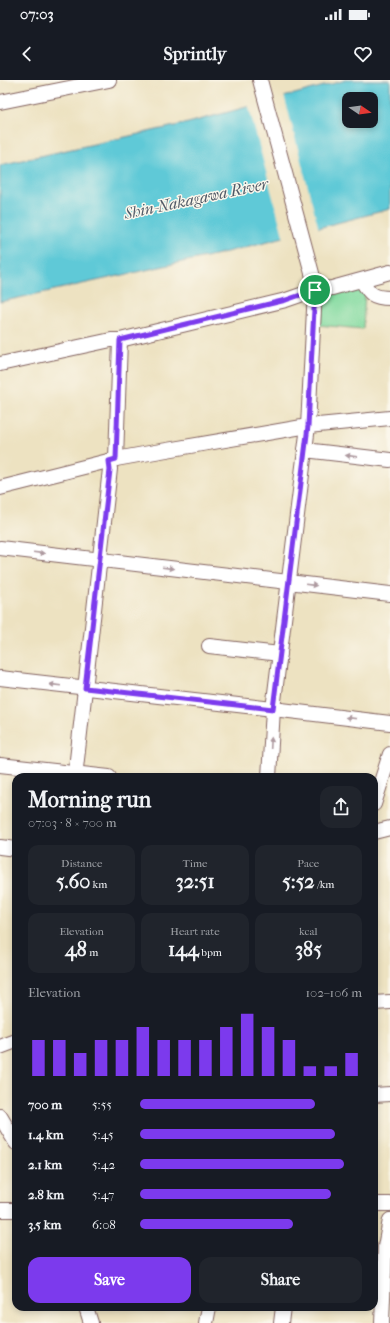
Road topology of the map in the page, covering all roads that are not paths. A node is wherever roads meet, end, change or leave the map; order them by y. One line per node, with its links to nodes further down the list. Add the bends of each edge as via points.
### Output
1 (109, 80): 3 (street)
2 (260, 80): 7 (street)
3 (80, 83): 4 (street)
4 (0, 102)
5 (390, 272): 6 (street)
6 (362, 281): 7 (street); 8 (street, via 375,296)
7 (315, 290): 9 (street, via 286,300); 12 (street)
8 (390, 298)
9 (120, 340): 10 (street); 14 (street)
10 (0, 364)
11 (390, 418): 12 (street)
12 (308, 426): 13 (street); 14 (street)
13 (305, 450): 15 (street, one-way to 13); 19 (street)
14 (113, 460): 16 (street); 18 (street)
15 (390, 460)
16 (0, 488)
17 (0, 548): 18 (street, one-way to 18)
18 (100, 560): 19 (street, one-way to 19); 24 (street)
19 (289, 582): 20 (street, one-way to 20); 22 (street)
20 (390, 594)
21 (209, 646): 22 (street)
22 (280, 654): 25 (street)
23 (0, 678): 24 (street, one-way to 23)
24 (85, 688): 25 (street); 30 (street)
25 (273, 709): 26 (street, one-way to 25); 31 (street, one-way to 25)
26 (390, 723)
27 (390, 754): 32 (street)
28 (0, 765): 29 (street)
29 (60, 773)
30 (75, 773)
31 (269, 773)
32 (378, 792)
33 (390, 828): 34 (street)
34 (378, 831)
35 (0, 847): 36 (street)
36 (12, 848)
37 (390, 1002): 38 (street)
38 (378, 1003)
39 (12, 1043): 40 (street)
40 (0, 1048)
41 (390, 1094): 42 (street)
42 (378, 1095)
43 (0, 1116): 44 (street)
44 (12, 1134)
45 (378, 1204): 46 (street)
46 (390, 1204)
47 (0, 1210): 48 (street)
48 (12, 1210)
49 (390, 1220): 50 (street, via 385,1247)
50 (387, 1264): 57 (street)
51 (87, 1311): 54 (street)
52 (208, 1311): 55 (street)
53 (282, 1311): 56 (street)
54 (91, 1323)
55 (206, 1323)
56 (281, 1323)
57 (382, 1323)

